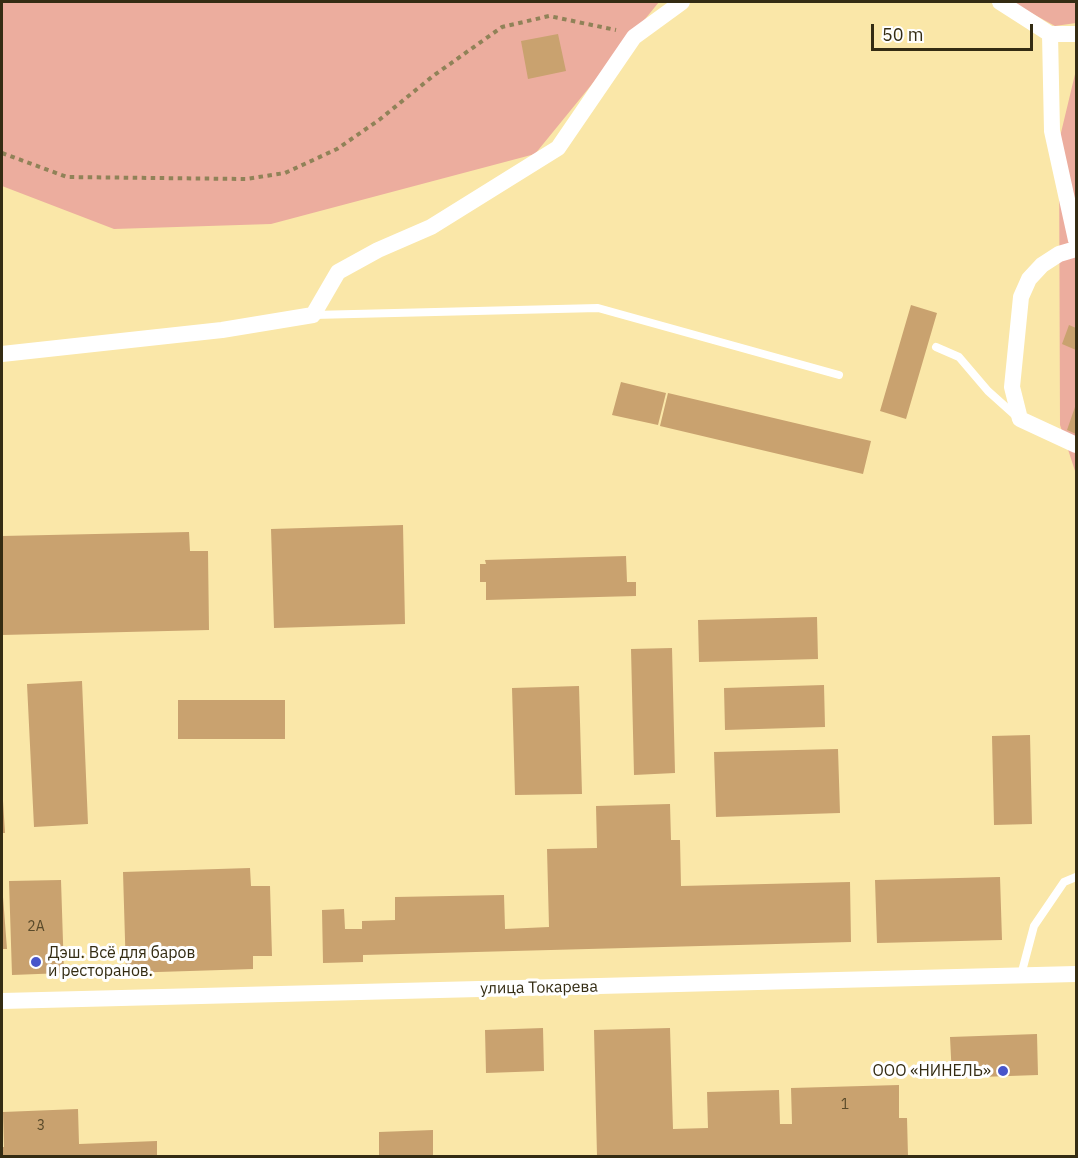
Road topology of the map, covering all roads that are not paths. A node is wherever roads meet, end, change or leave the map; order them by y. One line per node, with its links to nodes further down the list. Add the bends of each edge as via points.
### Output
1 (682, 2): 7 (street, via 633,38 558,148 431,227 338,272)
2 (1000, 2): 3 (street)
3 (1050, 34): 4 (street); 5 (street, via 1052,131)
4 (1077, 34)
5 (1077, 240)
6 (1077, 249): 11 (street, via 1042,265 1029,279 1021,297 1012,387)
7 (313, 315): 9 (street, via 222,330); 10 (lane, via 598,308)
8 (936, 347): 11 (lane, via 959,357 988,391)
9 (2, 354)
10 (839, 375)
11 (1020, 419): 12 (street)
12 (1077, 446)
13 (1077, 877): 15 (lane, via 1064,882 1034,926)
14 (1077, 974): 15 (street, улица Токарева)
15 (1021, 975): 16 (street, улица Токарева)
16 (2, 1001)

